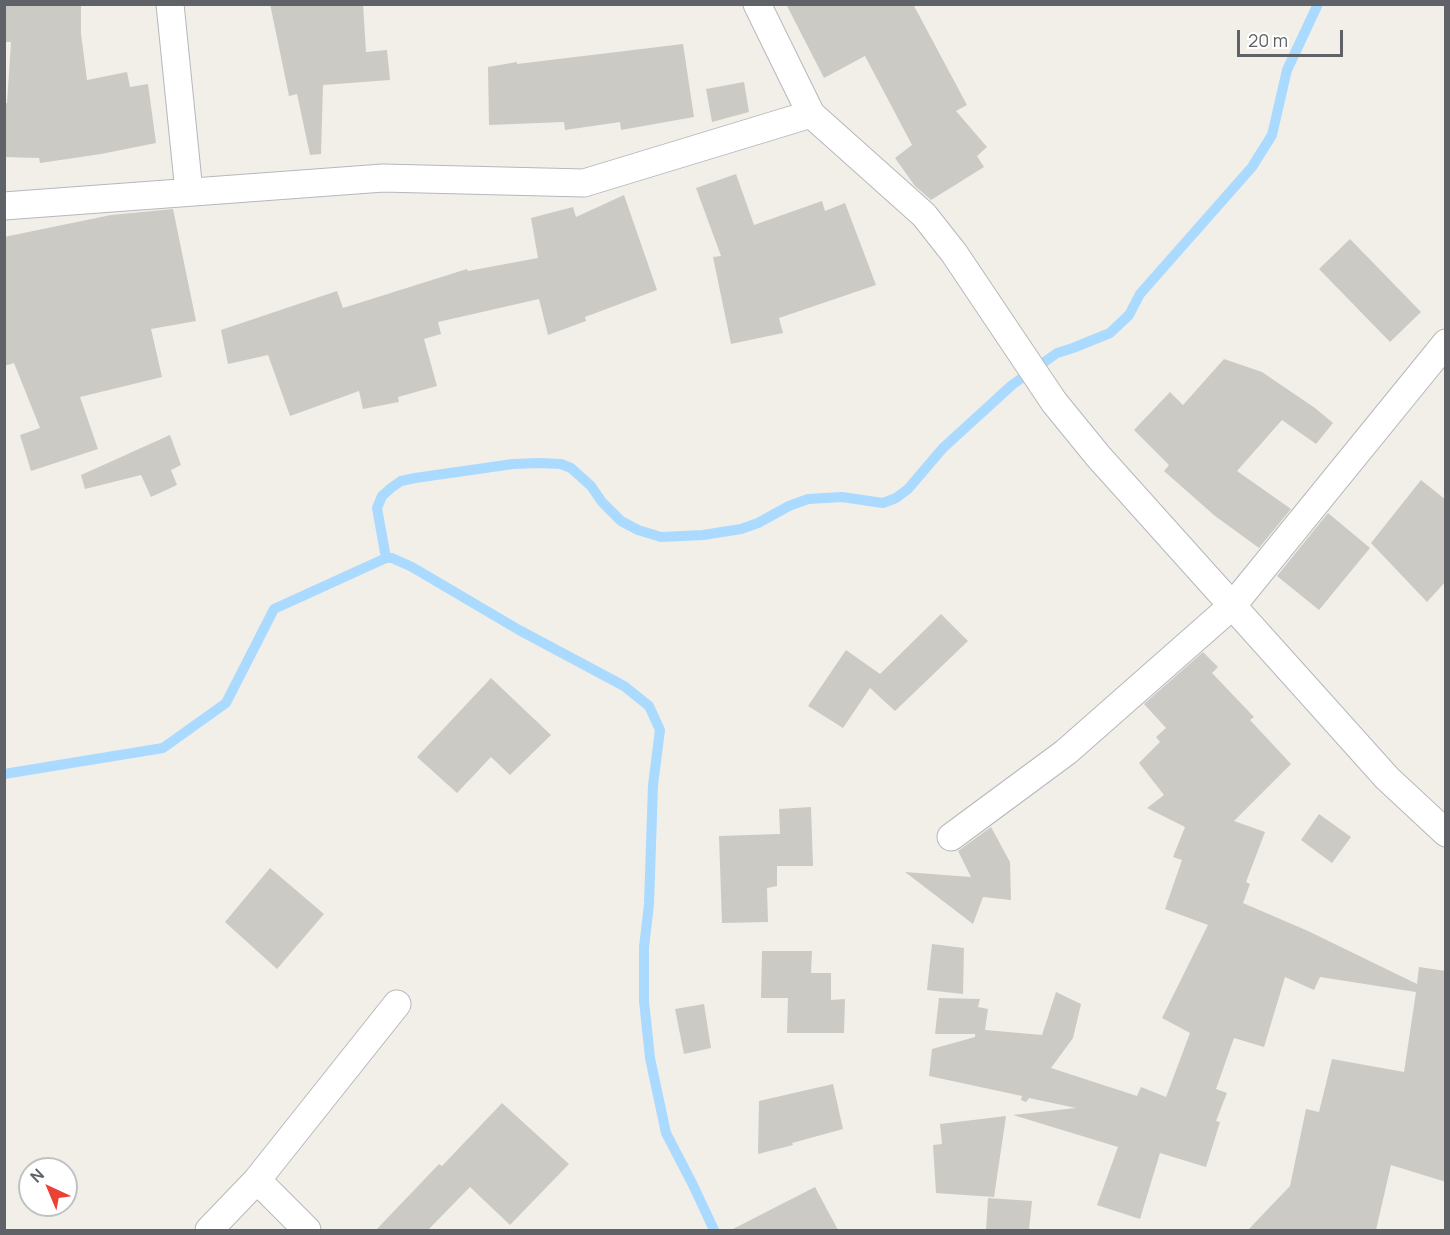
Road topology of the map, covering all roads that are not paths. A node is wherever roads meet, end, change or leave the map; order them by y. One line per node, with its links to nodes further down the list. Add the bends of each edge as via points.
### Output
1 (170, 4): 4 (street)
2 (757, 4): 3 (street)
3 (811, 114): 4 (street, via 584,183 383,178); 7 (street, via 924,215 954,252 1054,402)
4 (189, 192): 5 (street)
5 (4, 206)
6 (1446, 343): 7 (street)
7 (1233, 605): 8 (street, via 1387,778); 9 (street, via 1066,752)
8 (1446, 833)
9 (951, 837)
10 (397, 1004): 11 (street)
11 (257, 1180): 12 (street); 13 (street)
12 (209, 1230)
13 (307, 1230)

